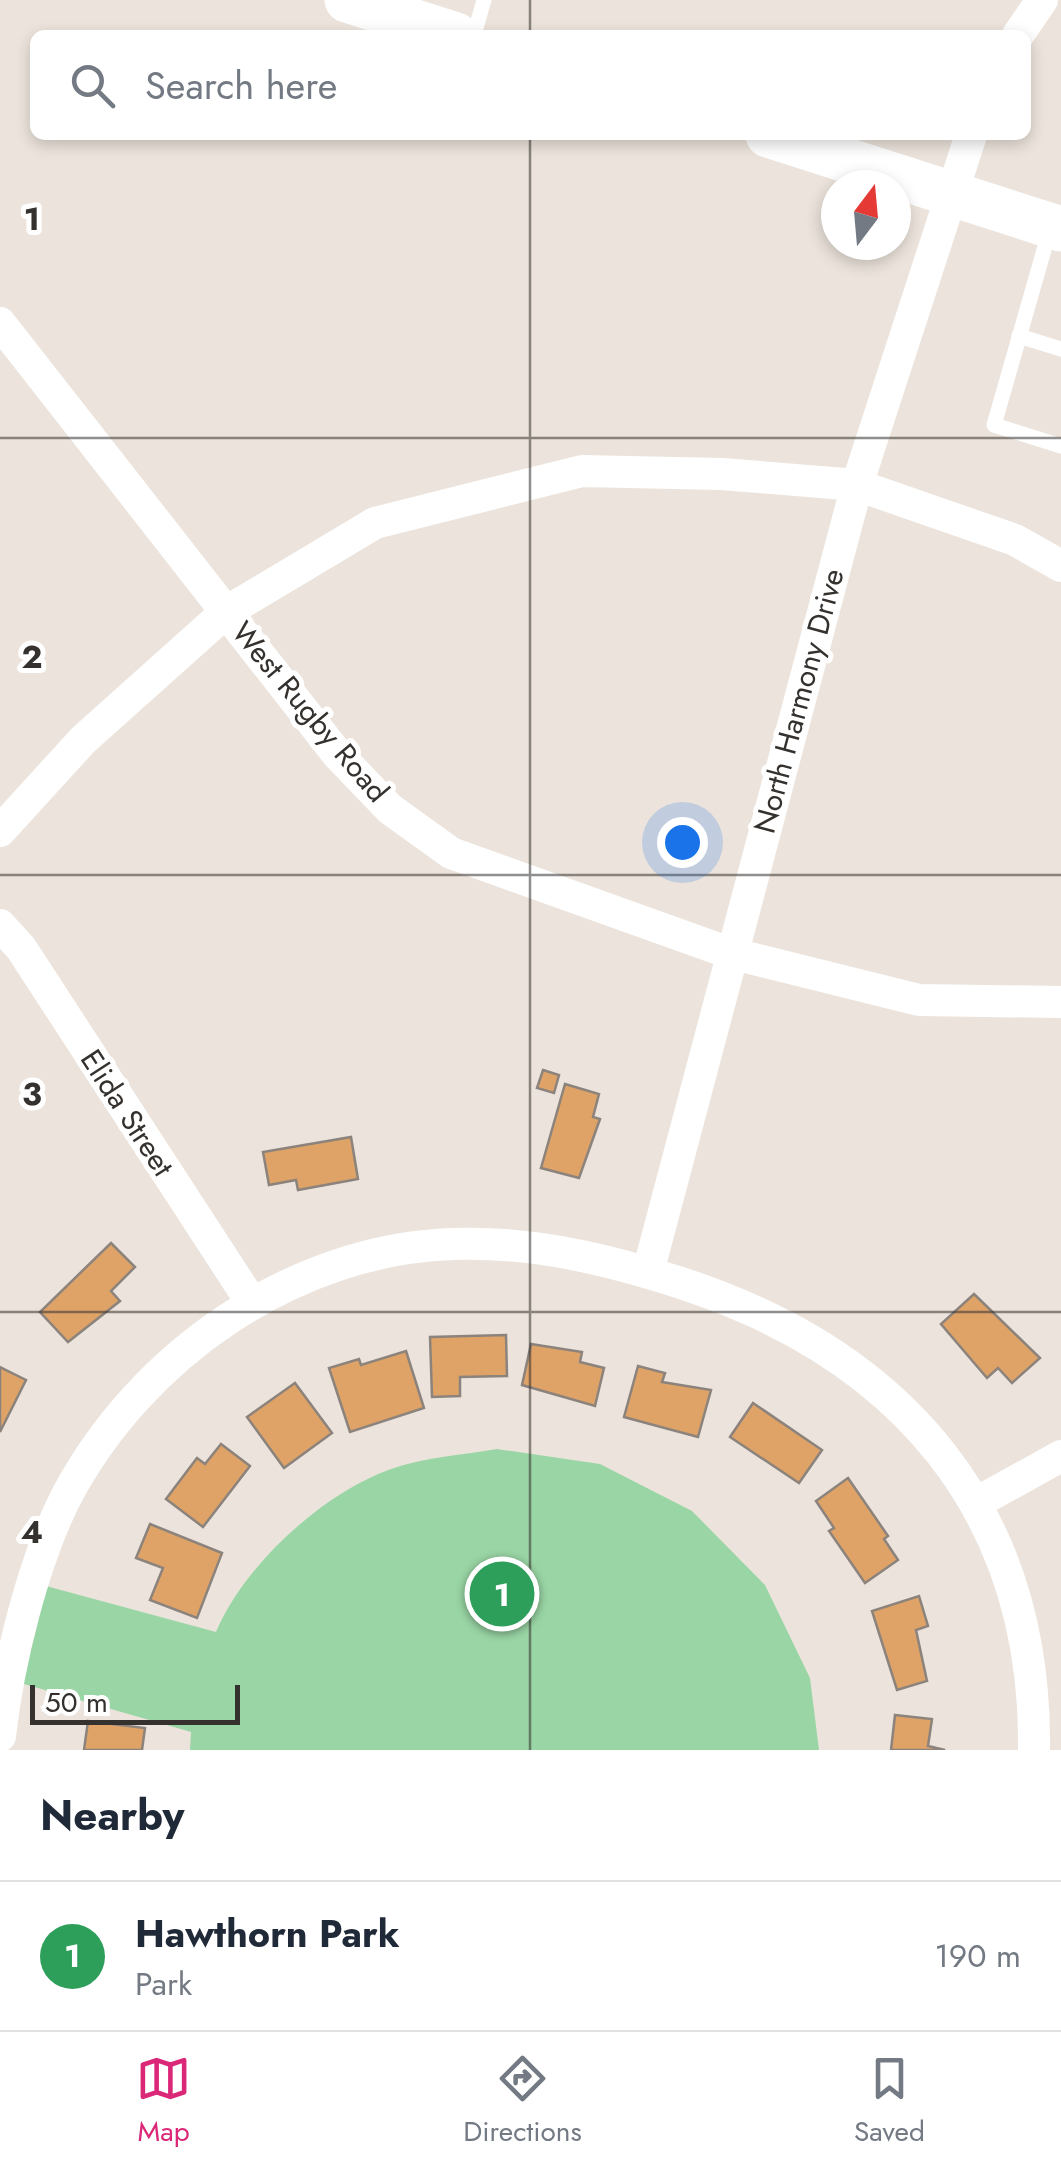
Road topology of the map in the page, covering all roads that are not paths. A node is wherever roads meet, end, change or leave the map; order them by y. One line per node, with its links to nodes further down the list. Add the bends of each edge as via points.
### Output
1 (347, 0): 4 (main road)
2 (484, 0): 5 (lane)
3 (1042, 0): 6 (street)
4 (440, 30)
5 (475, 30)
6 (1021, 30)
7 (784, 140): 9 (main road)
8 (969, 140): 9 (street, North Harmony Drive)
9 (951, 194): 10 (main road); 15 (street, North Harmony Drive)
10 (1056, 227): 12 (lane)
11 (0, 323): 17 (street, West Rugby Road)
12 (1019, 336): 13 (lane); 14 (lane, via 994,425)
13 (1061, 349)
14 (1061, 446)
15 (857, 486): 16 (street, via 1015,540); 17 (street, via 722,474 582,472 375,523); 20 (street, North Harmony Drive)
16 (1061, 566)
17 (226, 612): 18 (street, via 83,740); 20 (street, West Rugby Road, via 338,755 390,809 451,852)
18 (0, 830)
19 (0, 924): 23 (street, Elida Street)
20 (730, 953): 21 (street, West Rugby Road, via 919,1000); 22 (street, North Harmony Drive)
21 (1061, 1002)
22 (648, 1272): 23 (street, via 512,1244 451,1244 347,1262); 25 (street, via 726,1298 832,1351 920,1426)
23 (252, 1303): 26 (street, via 164,1371 94,1453 67,1495)
24 (1061, 1456): 25 (street)
25 (978, 1502): 28 (street, via 1024,1624)
26 (10, 1634): 27 (street)
27 (0, 1736)
28 (1034, 1750)

